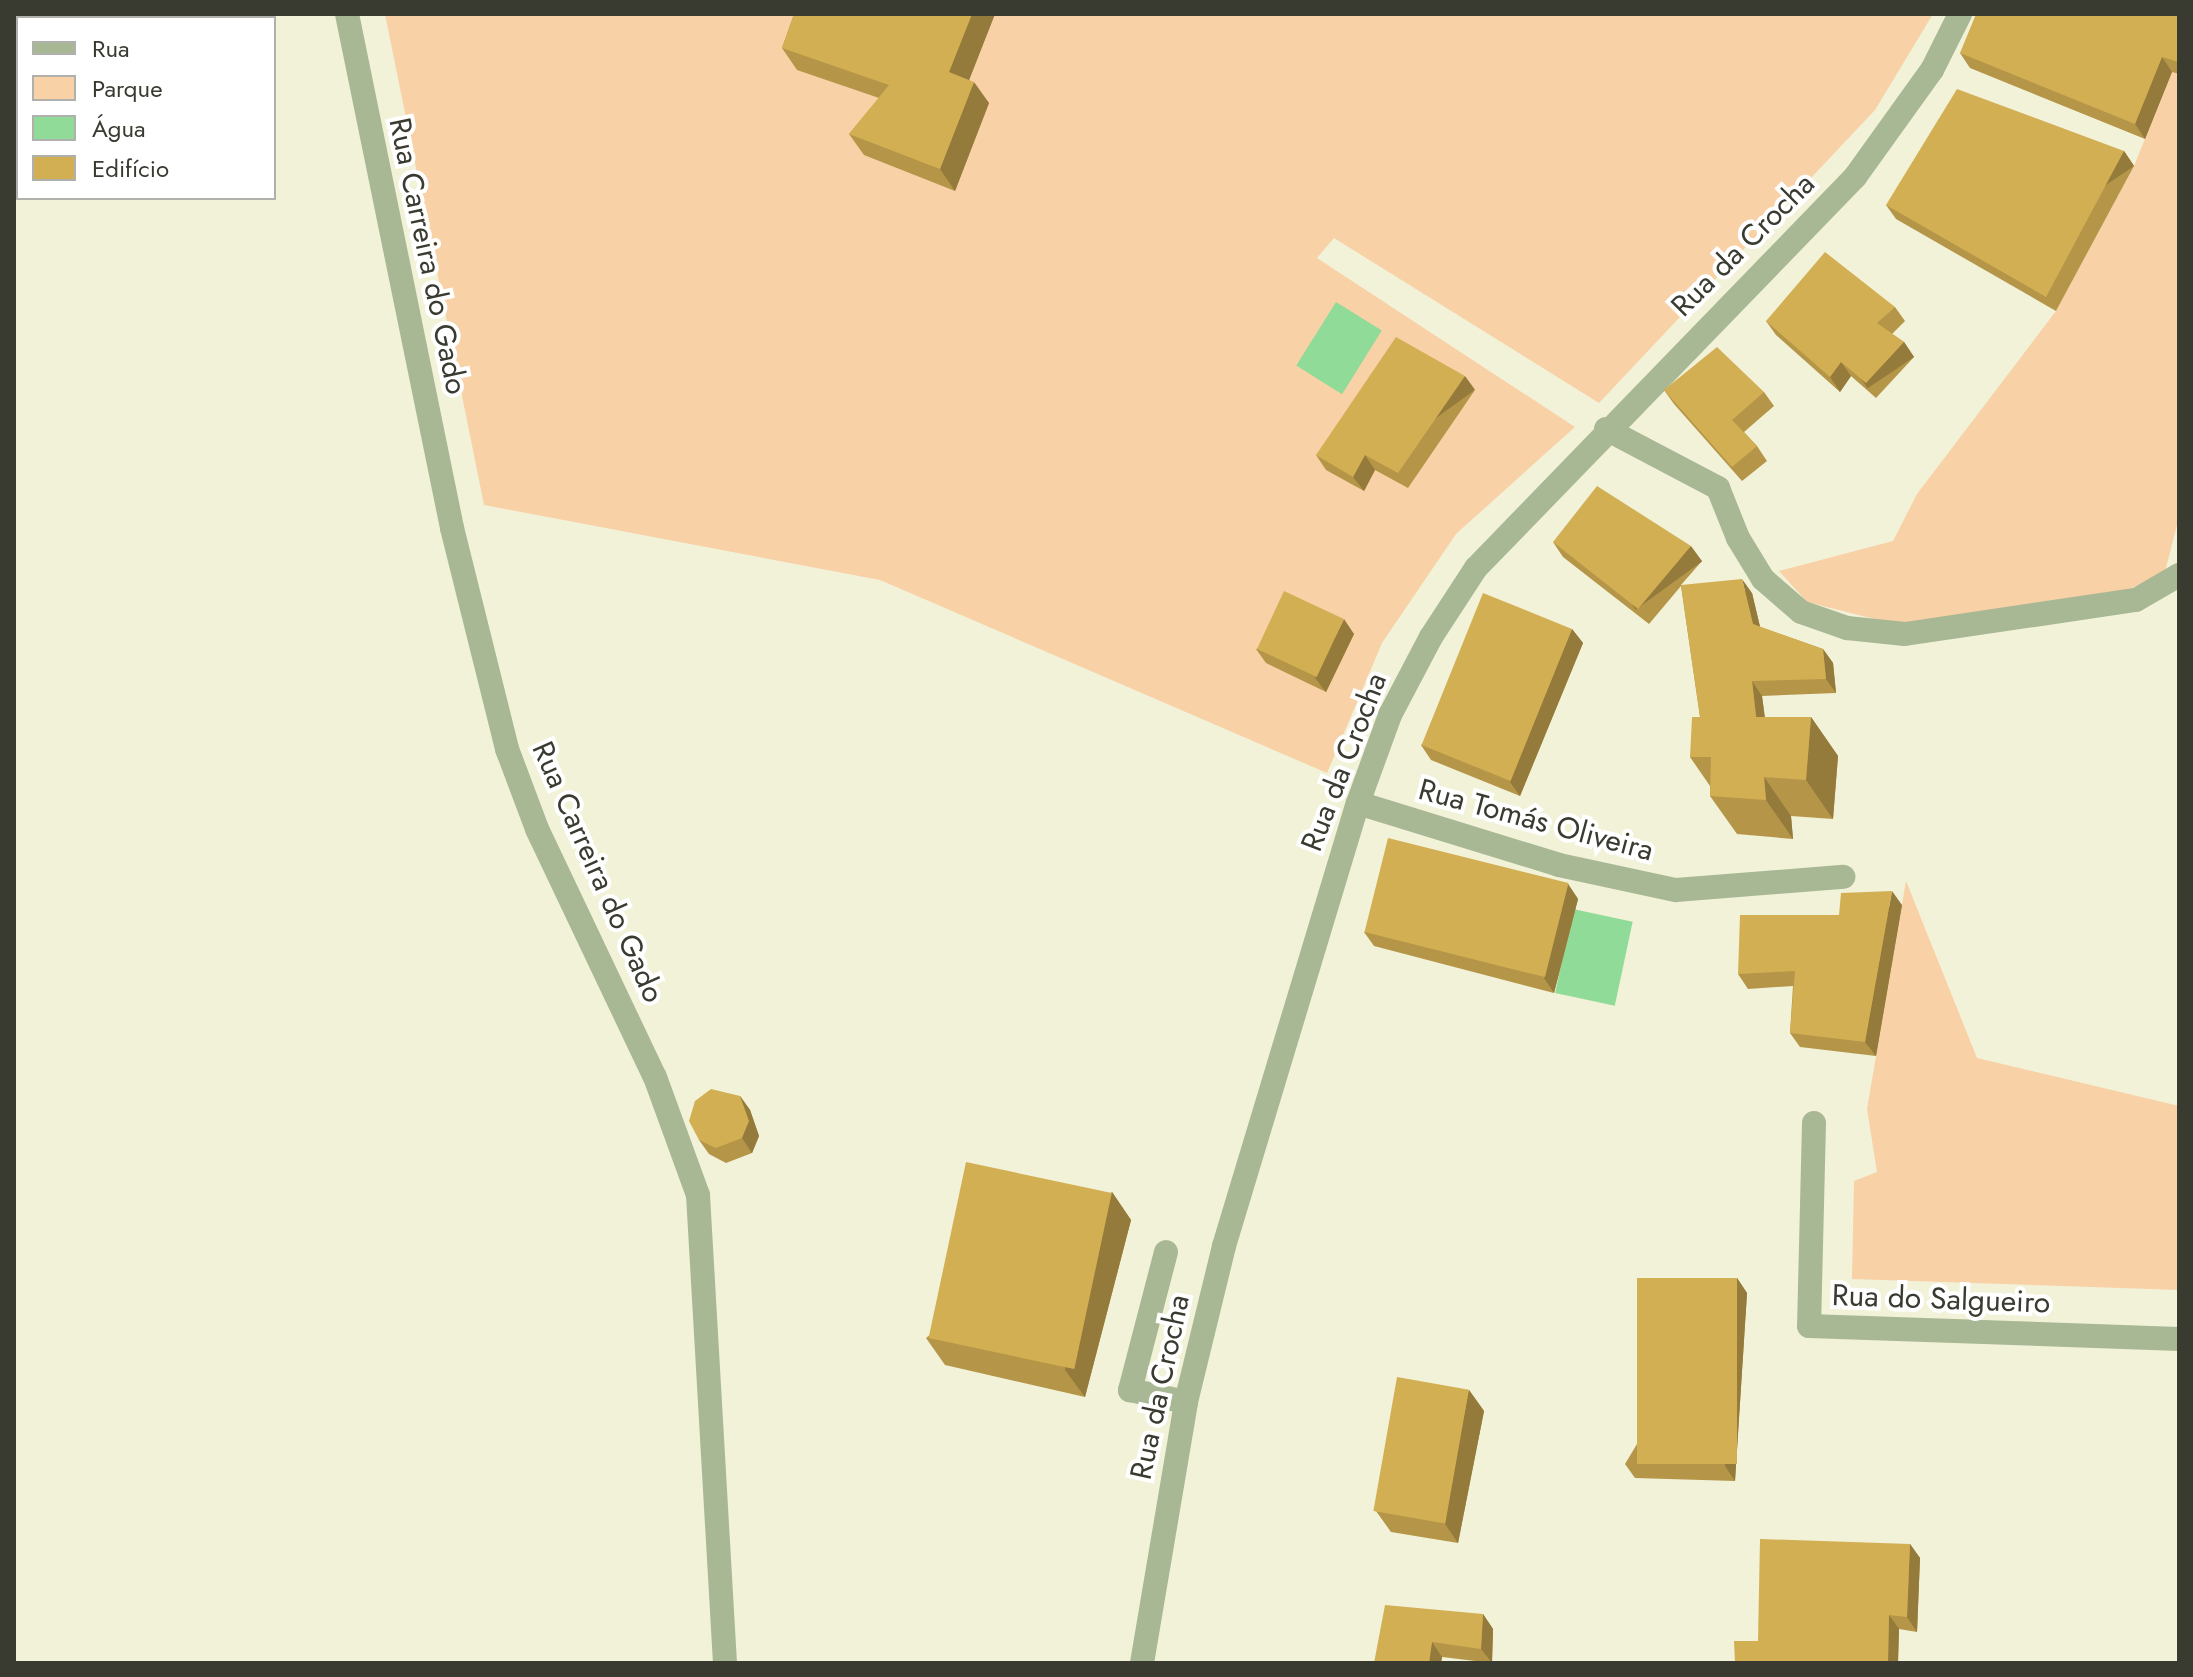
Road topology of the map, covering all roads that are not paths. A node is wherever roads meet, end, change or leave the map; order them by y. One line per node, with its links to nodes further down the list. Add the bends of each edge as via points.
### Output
1 (347, 14): 11 (street, Rua Carreira do Gado, via 452,528 507,749 537,829 655,1077 698,1195)
2 (1960, 14): 3 (street, Rua da Crocha, via 1932,70 1855,177)
3 (1606, 429): 4 (street, via 1718,488 1738,538 1763,579 1801,612 1847,628 1905,634 2136,600); 5 (street, Rua da Crocha, via 1476,568 1438,625 1390,715)
4 (2179, 575)
5 (1358, 803): 6 (street, Rua Tomás Oliveira, via 1559,865 1676,890); 10 (street, Rua da Crocha, via 1224,1246)
6 (1843, 877)
7 (1814, 1123): 9 (street, Rua do Salgueiro, via 1809,1326)
8 (1166, 1252): 10 (street, via 1130,1390)
9 (2179, 1339)
10 (1186, 1402): 12 (street, Rua da Crocha)
11 (725, 1663)
12 (1142, 1663)

